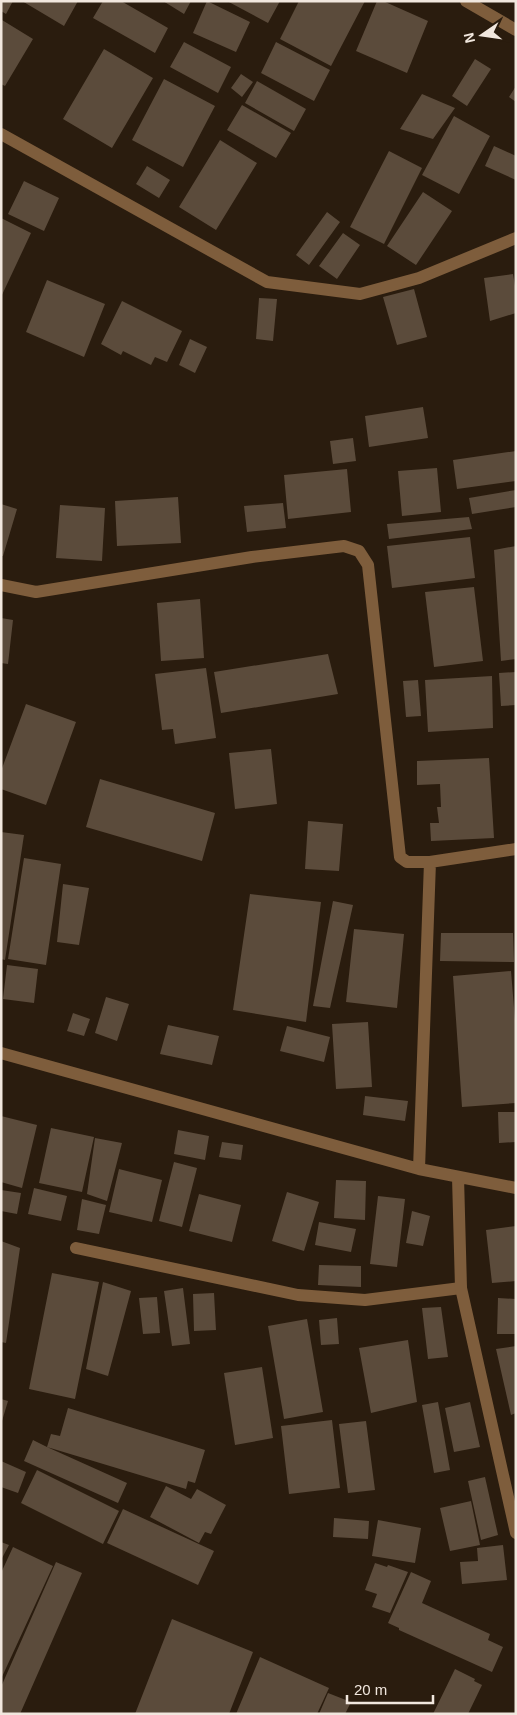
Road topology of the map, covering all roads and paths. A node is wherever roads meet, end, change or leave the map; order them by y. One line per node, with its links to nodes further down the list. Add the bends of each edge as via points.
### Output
1 (466, 1): 2 (street)
2 (516, 30)
3 (1, 134): 4 (street, via 267,282 360,294 419,278)
4 (516, 238)
5 (1, 585): 7 (street, via 36,592 252,557 344,546 359,552 368,564 400,857 407,862)
6 (516, 849): 7 (street)
7 (430, 862): 9 (street)
8 (1, 1052): 9 (street)
9 (419, 1169): 10 (street)
10 (458, 1177): 11 (street); 13 (street)
11 (516, 1188)
12 (76, 1248): 13 (street, via 298,1295 365,1300)
13 (461, 1288): 14 (street)
14 (516, 1533)

